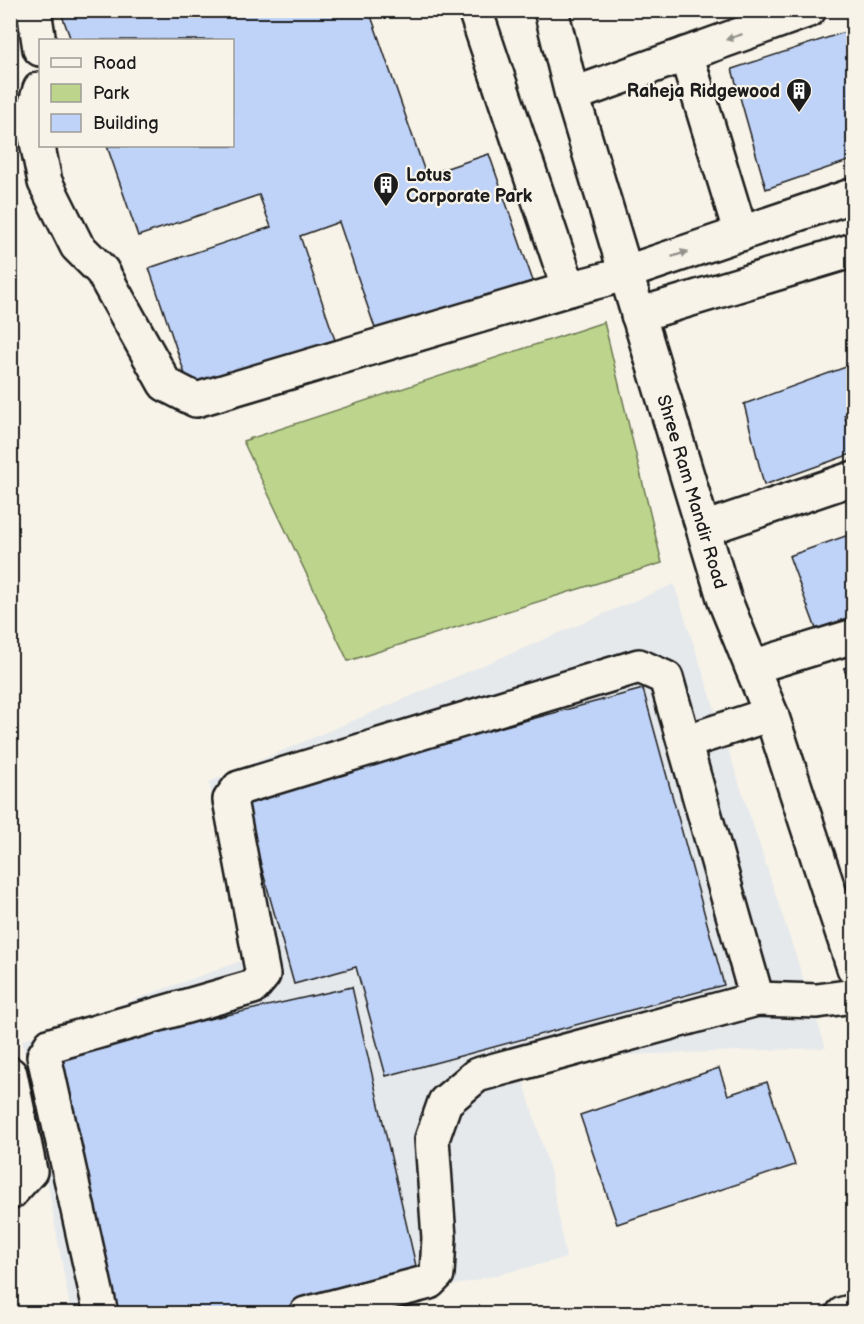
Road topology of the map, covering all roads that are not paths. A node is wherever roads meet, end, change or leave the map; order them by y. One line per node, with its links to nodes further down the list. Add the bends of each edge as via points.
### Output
1 (34, 10): 5 (street)
2 (475, 10): 13 (street, via 545,259)
3 (551, 10): 8 (street, Shree Ram Mandir Road)
4 (810, 10): 6 (street, one-way to 6)
5 (39, 42)
6 (686, 54): 8 (street); 10 (street)
7 (39, 92): 13 (street, via 32,117 45,182 66,225 77,246 102,271 165,384 196,400)
8 (572, 95): 12 (street, Shree Ram Mandir Road)
9 (854, 195): 10 (street)
10 (741, 234): 12 (street, one-way to 10)
11 (854, 250): 14 (street)
12 (625, 273): 13 (street); 14 (street, Shree Ram Mandir Road)
13 (568, 289)
14 (638, 315): 16 (street, Shree Ram Mandir Road)
15 (854, 478): 16 (street)
16 (704, 529): 18 (street, Shree Ram Mandir Road, via 725,601)
17 (854, 636): 18 (street)
18 (752, 667): 19 (street, Shree Ram Mandir Road)
19 (771, 714): 20 (street); 21 (street, Shree Ram Mandir Road)
20 (685, 742): 23 (street); 27 (street, via 666,678 639,666 239,788 230,800 263,975 253,987 51,1045 44,1056)
21 (854, 968)
22 (854, 996): 23 (street)
23 (757, 999): 28 (street, via 477,1075 445,1102 432,1139 439,1238 437,1275 429,1282)
24 (10, 1074): 25 (street, via 30,1171)
25 (10, 1193)
26 (854, 1311): 29 (street)
27 (101, 1314)
28 (306, 1314)
29 (843, 1314)

